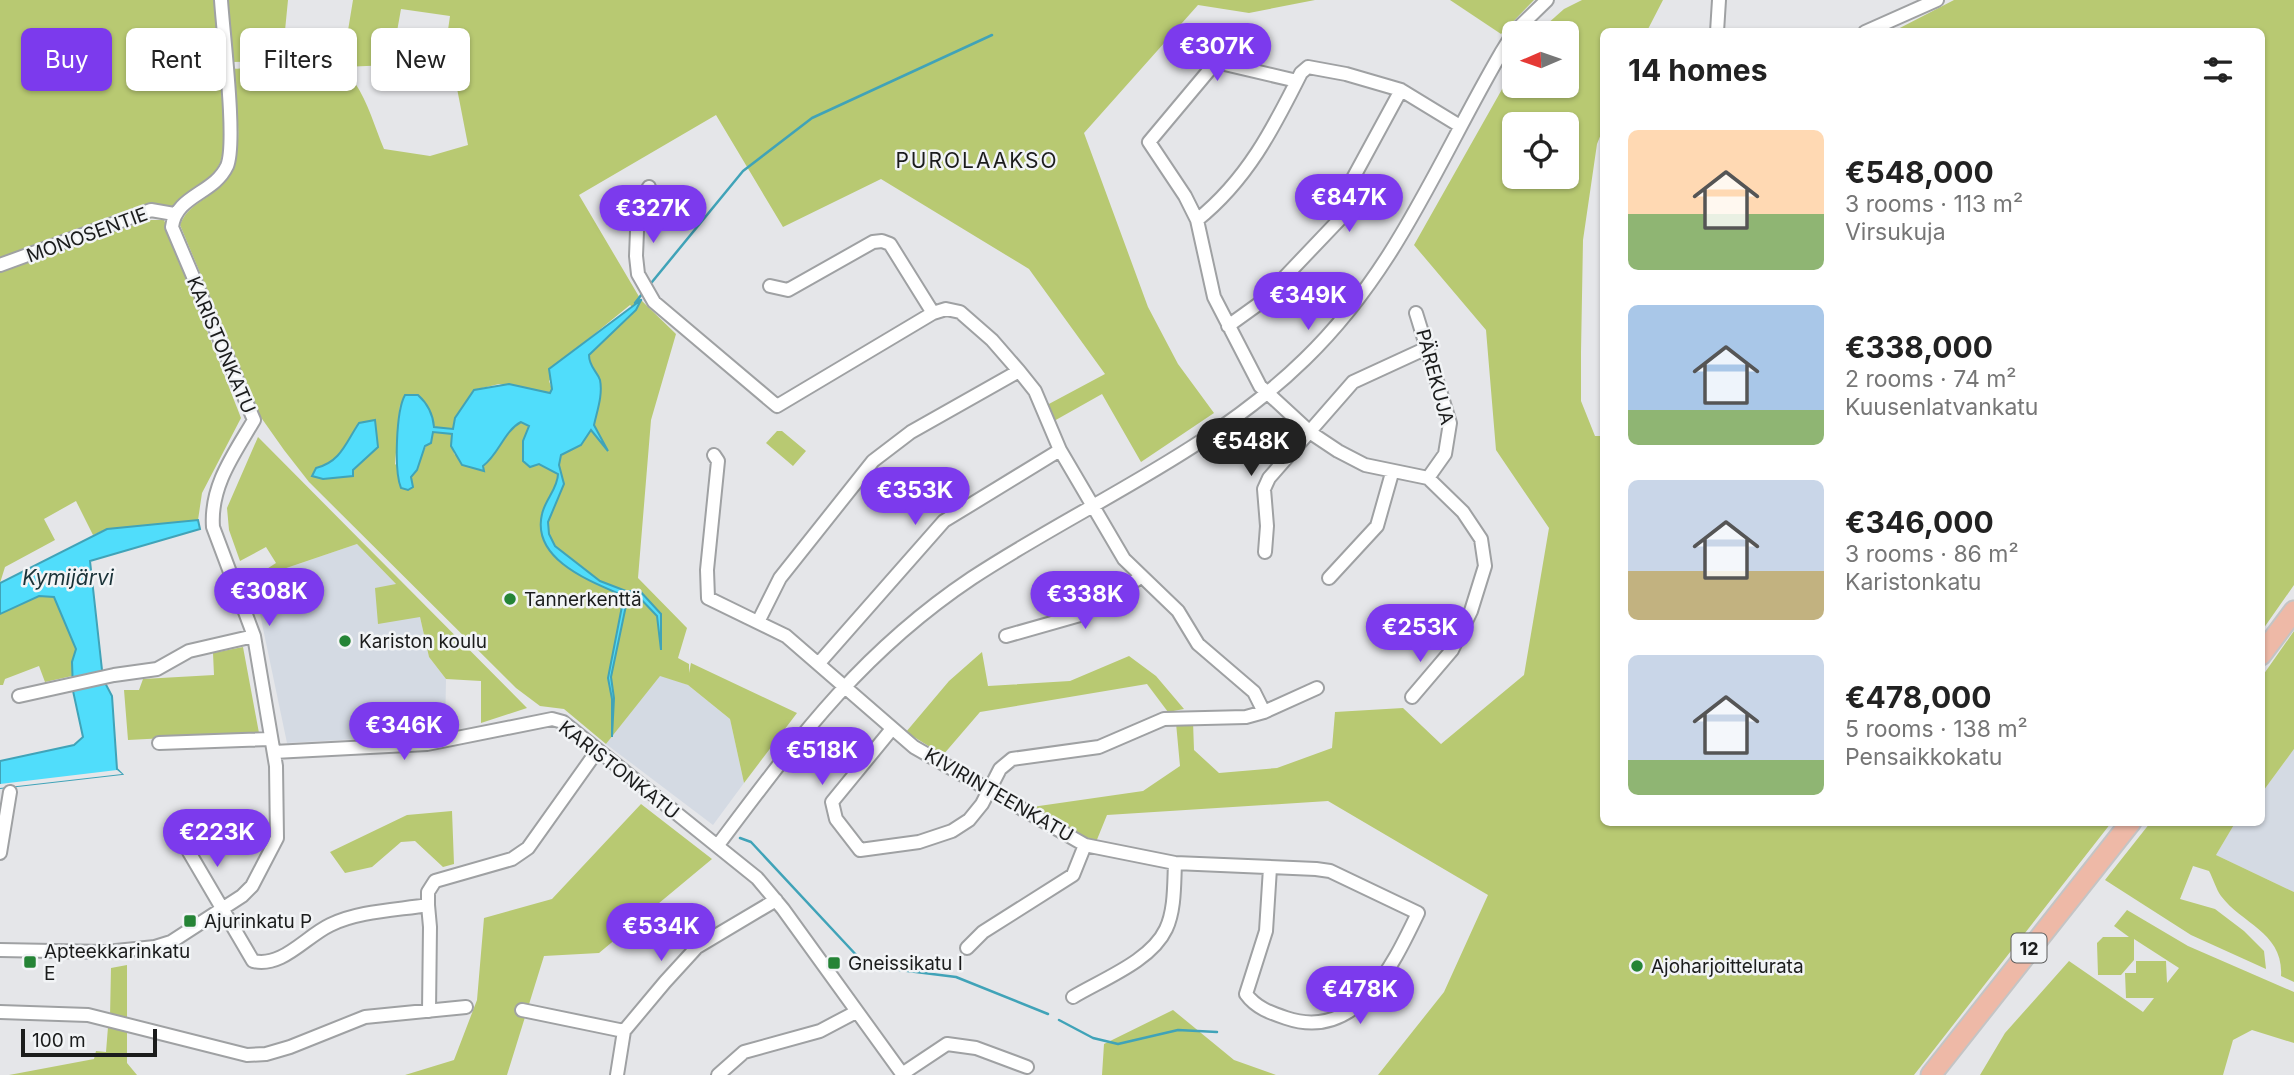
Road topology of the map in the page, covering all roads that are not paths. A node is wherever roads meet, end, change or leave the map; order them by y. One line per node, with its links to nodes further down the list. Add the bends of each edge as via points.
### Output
1 (221, 0): 11 (street, via 231,134 227,165 214,184)
2 (1547, 0): 9 (street, via 1514,32)
3 (1719, 0): 5 (street)
4 (1937, 0): 6 (street)
5 (1717, 28)
6 (1874, 28)
7 (1297, 81): 8 (street, via 1308,67 1315,67); 12 (street, via 1248,168); 12 (street, via 1216,62 1151,137 1151,149)
8 (1401, 90): 9 (street); 17 (street, via 1346,193 1339,220 1260,303)
9 (1460, 126): 20 (street, via 1387,262 1335,328)
10 (649, 187): 15 (street, via 638,206 636,256 638,274 654,302 777,405)
11 (174, 214): 13 (street, MONOSENTIE, via 151,210); 32 (street, KARISTONKATU, via 173,228 254,419 216,489 212,513 213,527)
12 (1197, 220): 17 (street, via 1214,298)
13 (0, 265)
14 (771, 286): 15 (street, via 788,290 882,241 890,244)
15 (933, 313): 19 (street, via 946,309 960,312)
16 (1416, 313): 18 (street, PÄREKUJA)
17 (1228, 326): 20 (street)
18 (1429, 347): 21 (street, via 1353,382); 25 (street, PÄREKUJA, via 1450,423 1445,454)
19 (1019, 371): 22 (street, via 1035,391); 31 (street, via 911,432 873,461 780,578)
20 (1268, 393): 21 (street); 26 (street, via 1223,427)
21 (1311, 433): 24 (street, via 1365,465); 27 (street, via 1264,489)
22 (1060, 450): 26 (street); 35 (street, via 944,521)
23 (714, 455): 31 (street, KIVIRINTEENKATU, via 718,461 708,598)
24 (1392, 473): 25 (street); 29 (street, via 1377,526)
25 (1429, 478): 39 (street, via 1463,512 1481,539 1485,566 1471,611 1451,650)
26 (1093, 506): 28 (street); 36 (street, via 972,579 877,652)
27 (1265, 552)
28 (1140, 577): 33 (street, via 1080,615); 40 (street, via 1178,611 1198,644 1254,692)
29 (1329, 578)
30 (2294, 611): 34 (highway)
31 (759, 620): 35 (street, KIVIRINTEENKATU)
32 (254, 636): 38 (street, via 189,651 157,669); 42 (street, KARISTONKATU)
33 (1006, 636)
34 (2265, 651)
35 (819, 663): 36 (street, KIVIRINTEENKATU)
36 (844, 685): 41 (street, KIVIRINTEENKATU); 50 (street, via 793,744)
37 (1317, 688): 40 (street)
38 (19, 696)
39 (1412, 697)
40 (1264, 712): 46 (street, via 1246,717 1164,719 1099,747 1022,757 1006,764)
41 (891, 730): 46 (street, KIVIRINTEENKATU); 46 (street, via 832,802 835,819 854,846 871,850 952,831 969,820)
42 (271, 739): 43 (street); 45 (street, KARISTONKATU)
43 (159, 744)
44 (597, 751): 45 (street, KARISTONKATU, via 563,722 552,719 427,744); 50 (street, KARISTONKATU); 56 (street, via 528,848 512,859 435,881 428,891)
45 (274, 752): 57 (street, via 277,838 252,886)
46 (989, 789): 51 (street, KIVIRINTEENKATU)
47 (10, 792): 52 (street)
48 (2128, 826): 71 (highway, 12)
49 (203, 829): 57 (street, via 189,852)
50 (718, 845): 55 (street, KARISTONKATU)
51 (1085, 845): 53 (street, KIVIRINTEENKATU); 58 (street, via 1073,875 983,932)
52 (0, 853)
53 (1175, 863): 54 (street, KIVIRINTEENKATU); 60 (street, via 1171,911 1153,948)
54 (1270, 868): 54 (street, KIVIRINTEENKATU, via 1266,931 1246,994 1254,1004 1288,1019 1320,1023 1349,1014 1391,967 1418,913 1330,871)
55 (776, 900): 65 (street, KARISTONKATU); 66 (street, via 697,947)
56 (428, 905): 57 (street, via 342,920 264,964 253,961); 63 (street)
57 (221, 908): 59 (street, via 171,942 155,947 106,952)
58 (967, 948)
59 (0, 950)
60 (1073, 997)
61 (466, 1007): 63 (street)
62 (522, 1010): 66 (street)
63 (429, 1011): 64 (street, via 365,1017 266,1054 247,1055 88,1015)
64 (0, 1012)
65 (856, 1012): 68 (street, KARISTONKATU); 70 (street, via 820,1031 744,1052)
66 (624, 1031): 69 (street)
67 (1027, 1067): 68 (street, via 976,1048 947,1044)
68 (903, 1074)
69 (617, 1075)
70 (718, 1075)
71 (1931, 1075)

